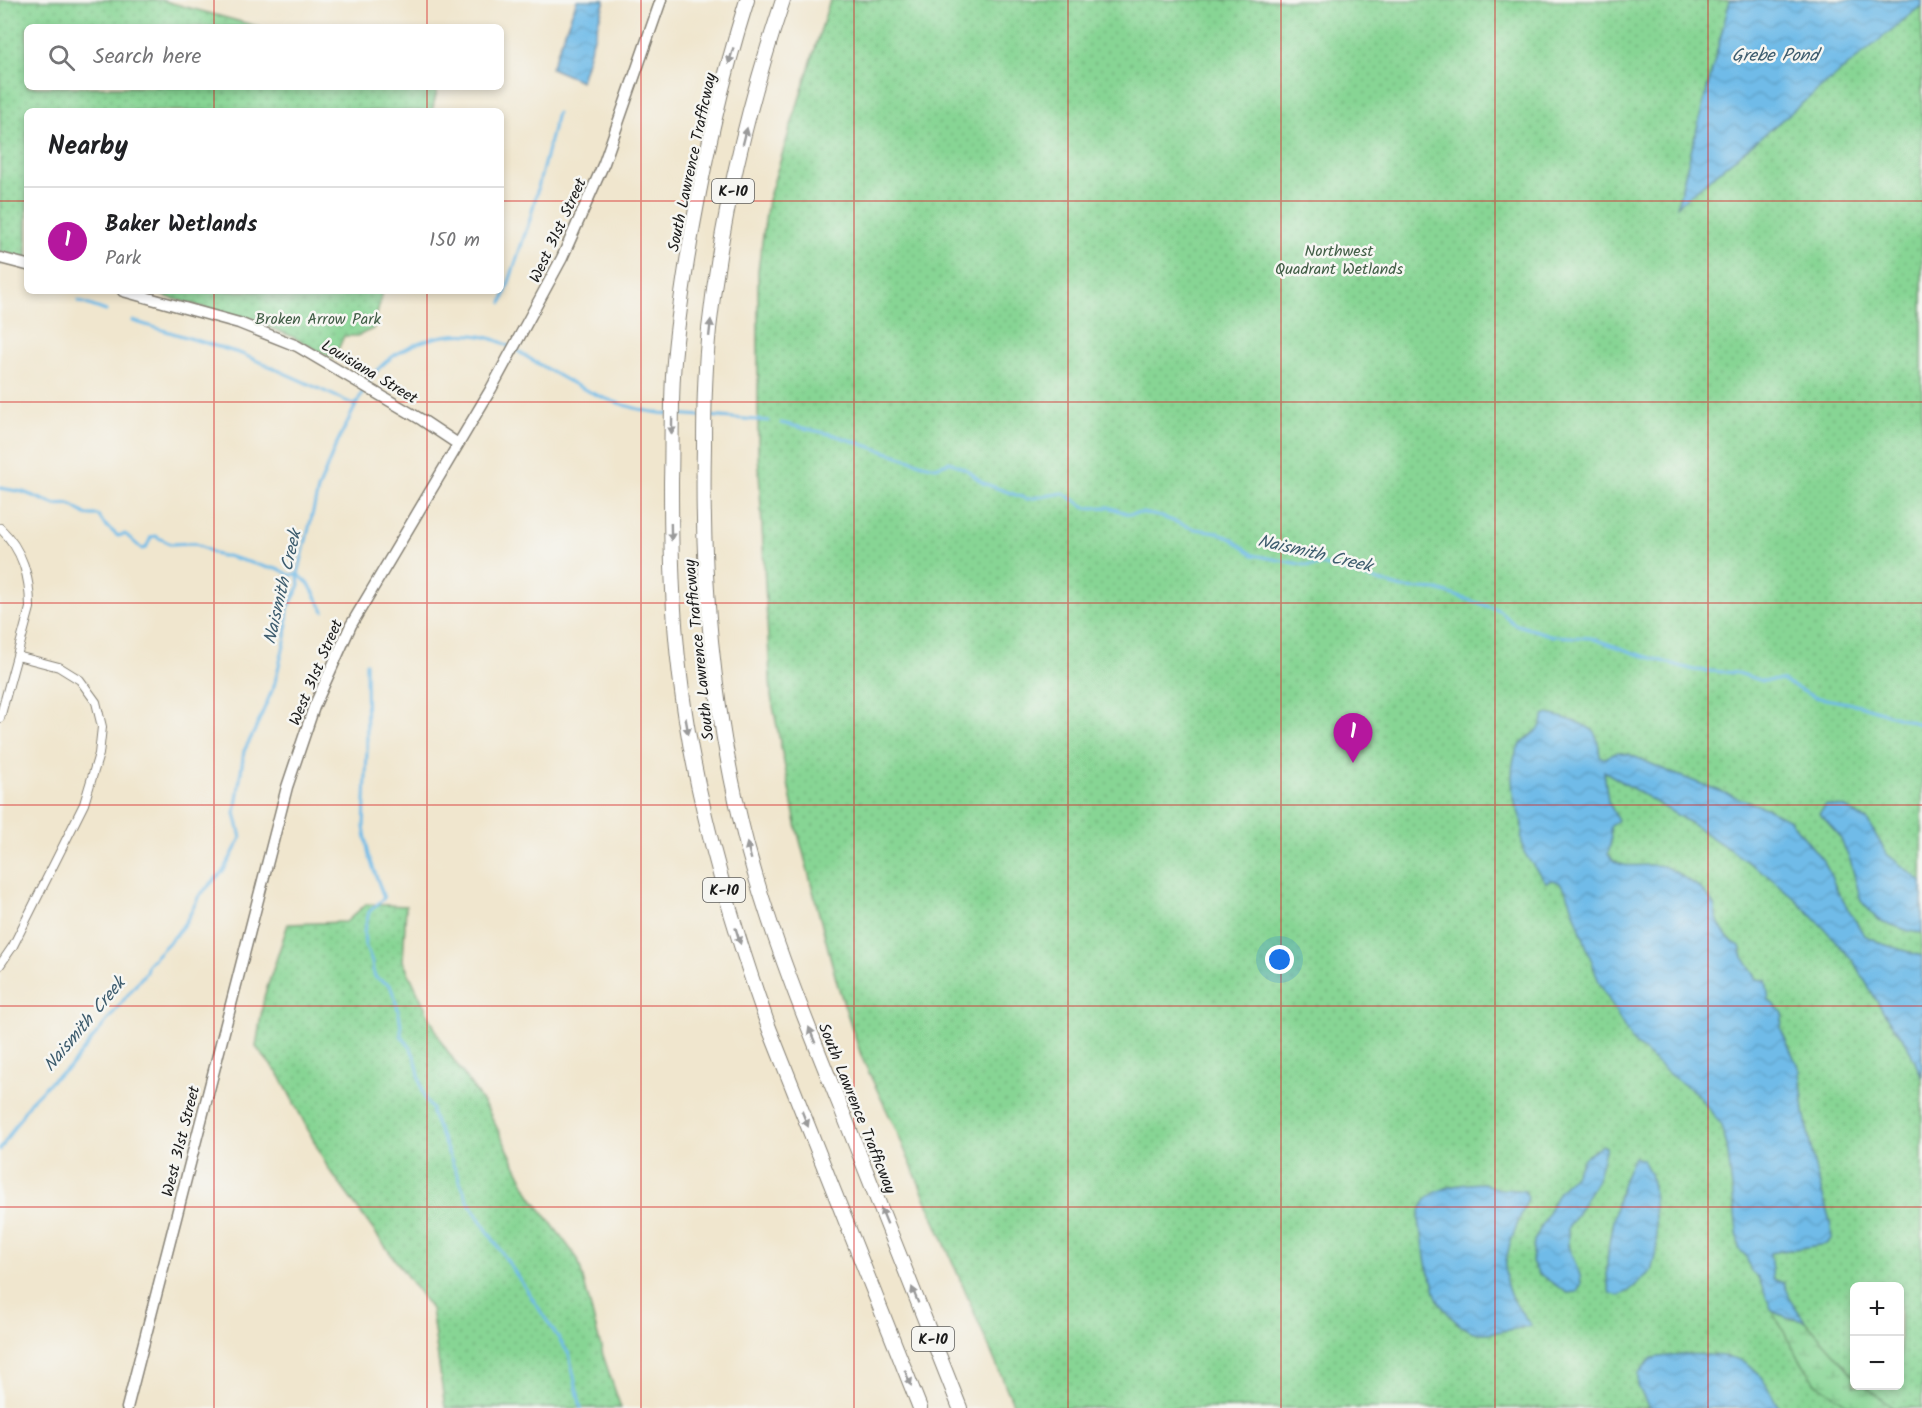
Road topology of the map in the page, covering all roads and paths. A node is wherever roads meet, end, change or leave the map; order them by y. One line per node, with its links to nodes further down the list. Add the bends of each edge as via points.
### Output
1 (661, 0): 7 (main road, West 31st Street, via 600,172 566,249)
2 (747, 0): 13 (highway, South Lawrence Trafficway / K-10, one-way to 13, via 703,171 672,379 673,596 680,678 696,775 740,945 769,1028)
3 (783, 0): 14 (highway, South Lawrence Trafficway / K-10, one-way to 3, via 774,935 748,847 716,690 706,578 703,472 713,300 728,212 761,72)
4 (0, 258): 5 (main road)
5 (24, 264)
6 (134, 294): 7 (main road, Louisiana Street, via 250,326 297,346)
7 (459, 444): 12 (main road, West 31st Street, via 351,625 303,735)
8 (0, 528): 9 (street, via 18,550 29,579 30,608)
9 (17, 656): 10 (street); 11 (street, via 59,668 80,680 96,702 102,739 84,804)
10 (0, 718)
11 (0, 965)
12 (127, 1408)
13 (920, 1408)
14 (960, 1408)

